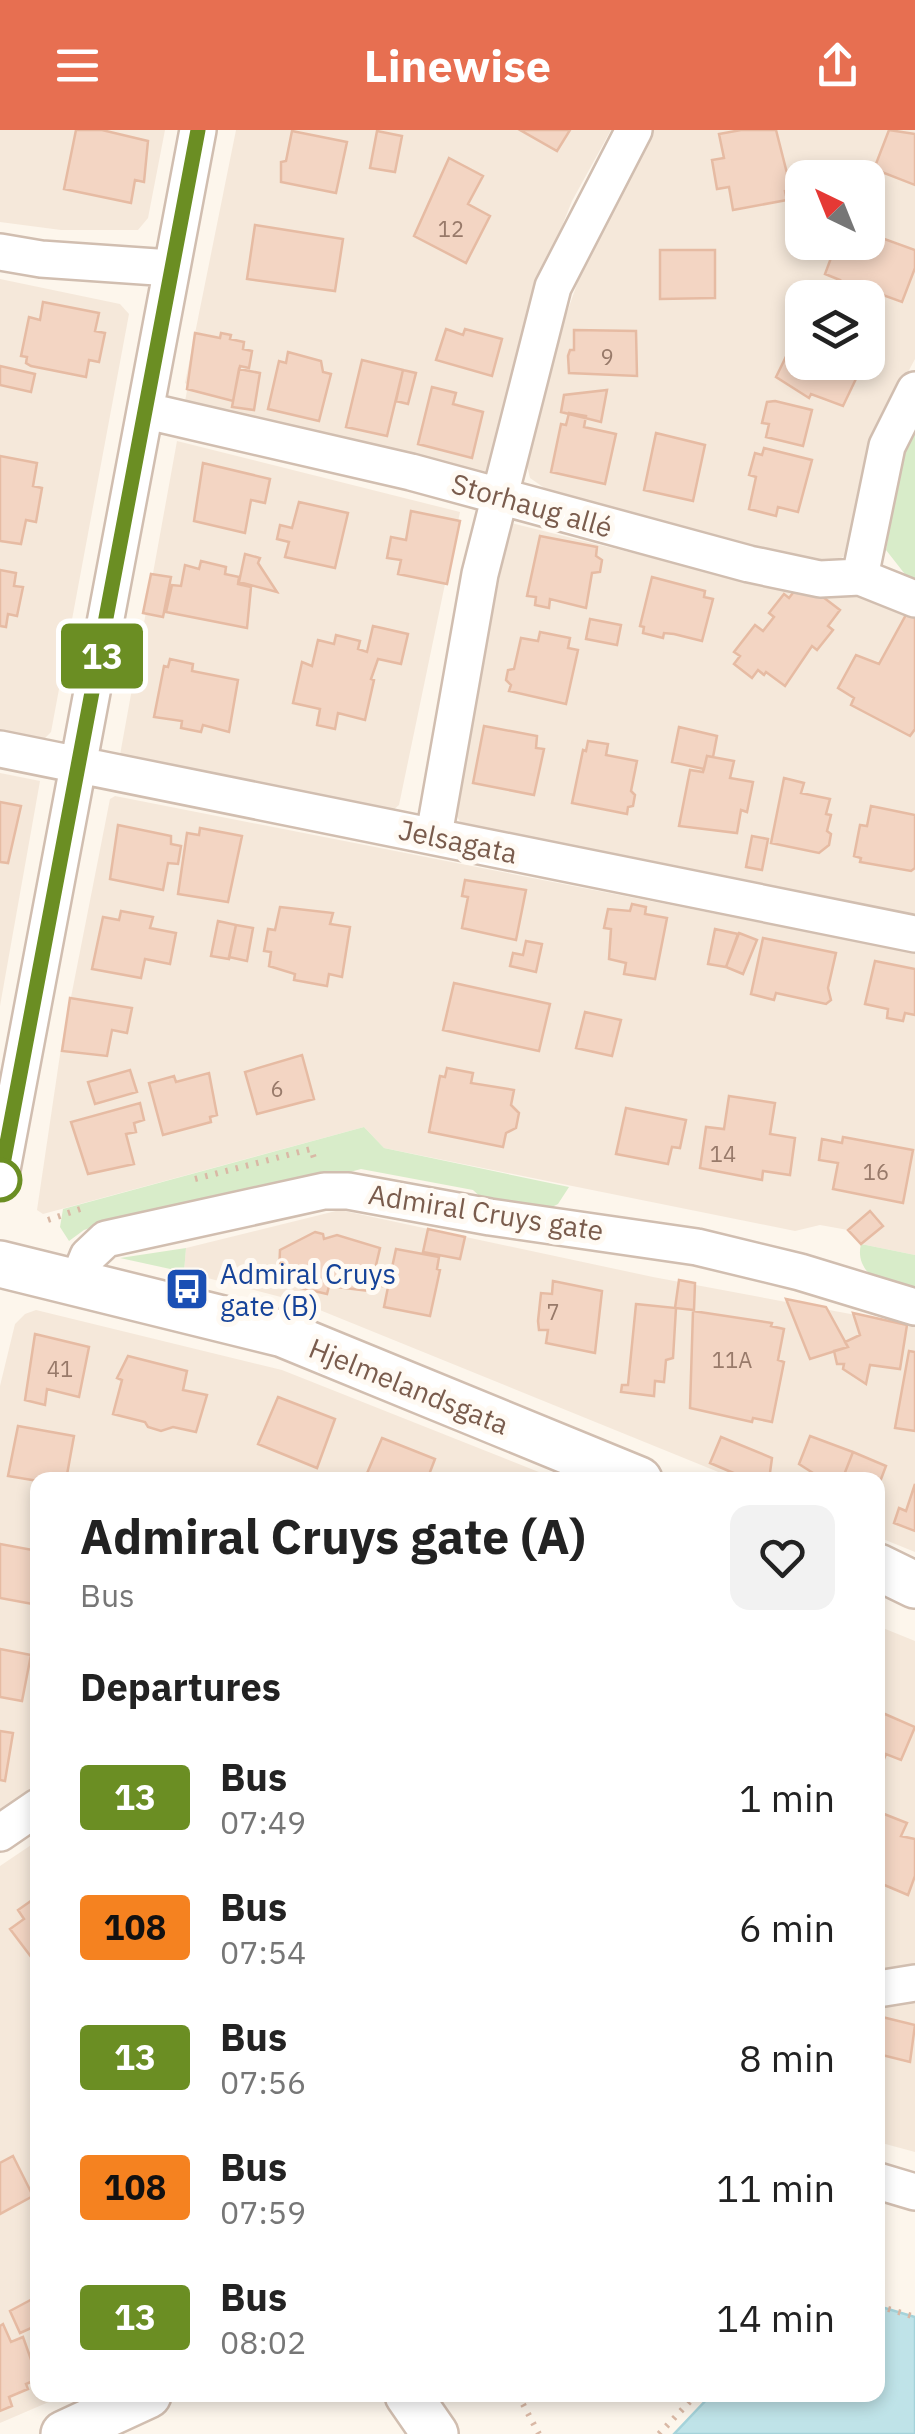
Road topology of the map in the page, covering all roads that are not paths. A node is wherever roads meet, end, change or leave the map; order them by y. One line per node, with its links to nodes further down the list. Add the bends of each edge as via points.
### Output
1 (198, 130): 4 (street)
2 (634, 130): 7 (street, via 553,286)
3 (0, 252): 4 (street)
4 (171, 268): 6 (street)
5 (915, 390): 8 (street, via 887,446)
6 (147, 412): 7 (street, Storhaug allé); 11 (street)
7 (498, 495): 8 (street, Storhaug allé, via 749,564 820,578); 12 (street)
8 (860, 577): 9 (street, Storhaug allé)
9 (915, 599)
10 (0, 749): 11 (street, Jelsagata)
11 (81, 764): 12 (street, Jelsagata); 14 (street)
12 (434, 836): 13 (street, Jelsagata)
13 (915, 934)
14 (0, 1180)
15 (0, 1264): 16 (street, Hjelmelandsgata)
16 (77, 1283): 17 (street, Admiral Cruys gate, via 88,1256 106,1239 348,1190 697,1246); 18 (street, Hjelmelandsgata, via 282,1334)
17 (915, 1307)
18 (619, 1472)
19 (885, 1570): 20 (street)
20 (915, 1585)
21 (885, 1599): 22 (street)
22 (915, 1610)
23 (30, 1812): 24 (street)
24 (0, 1833)
25 (915, 1984): 26 (street)
26 (885, 1988)
27 (885, 2183): 28 (street)
28 (915, 2192)
29 (133, 2402): 31 (street)
30 (413, 2402): 32 (street)
31 (64, 2434)
32 (436, 2434)

